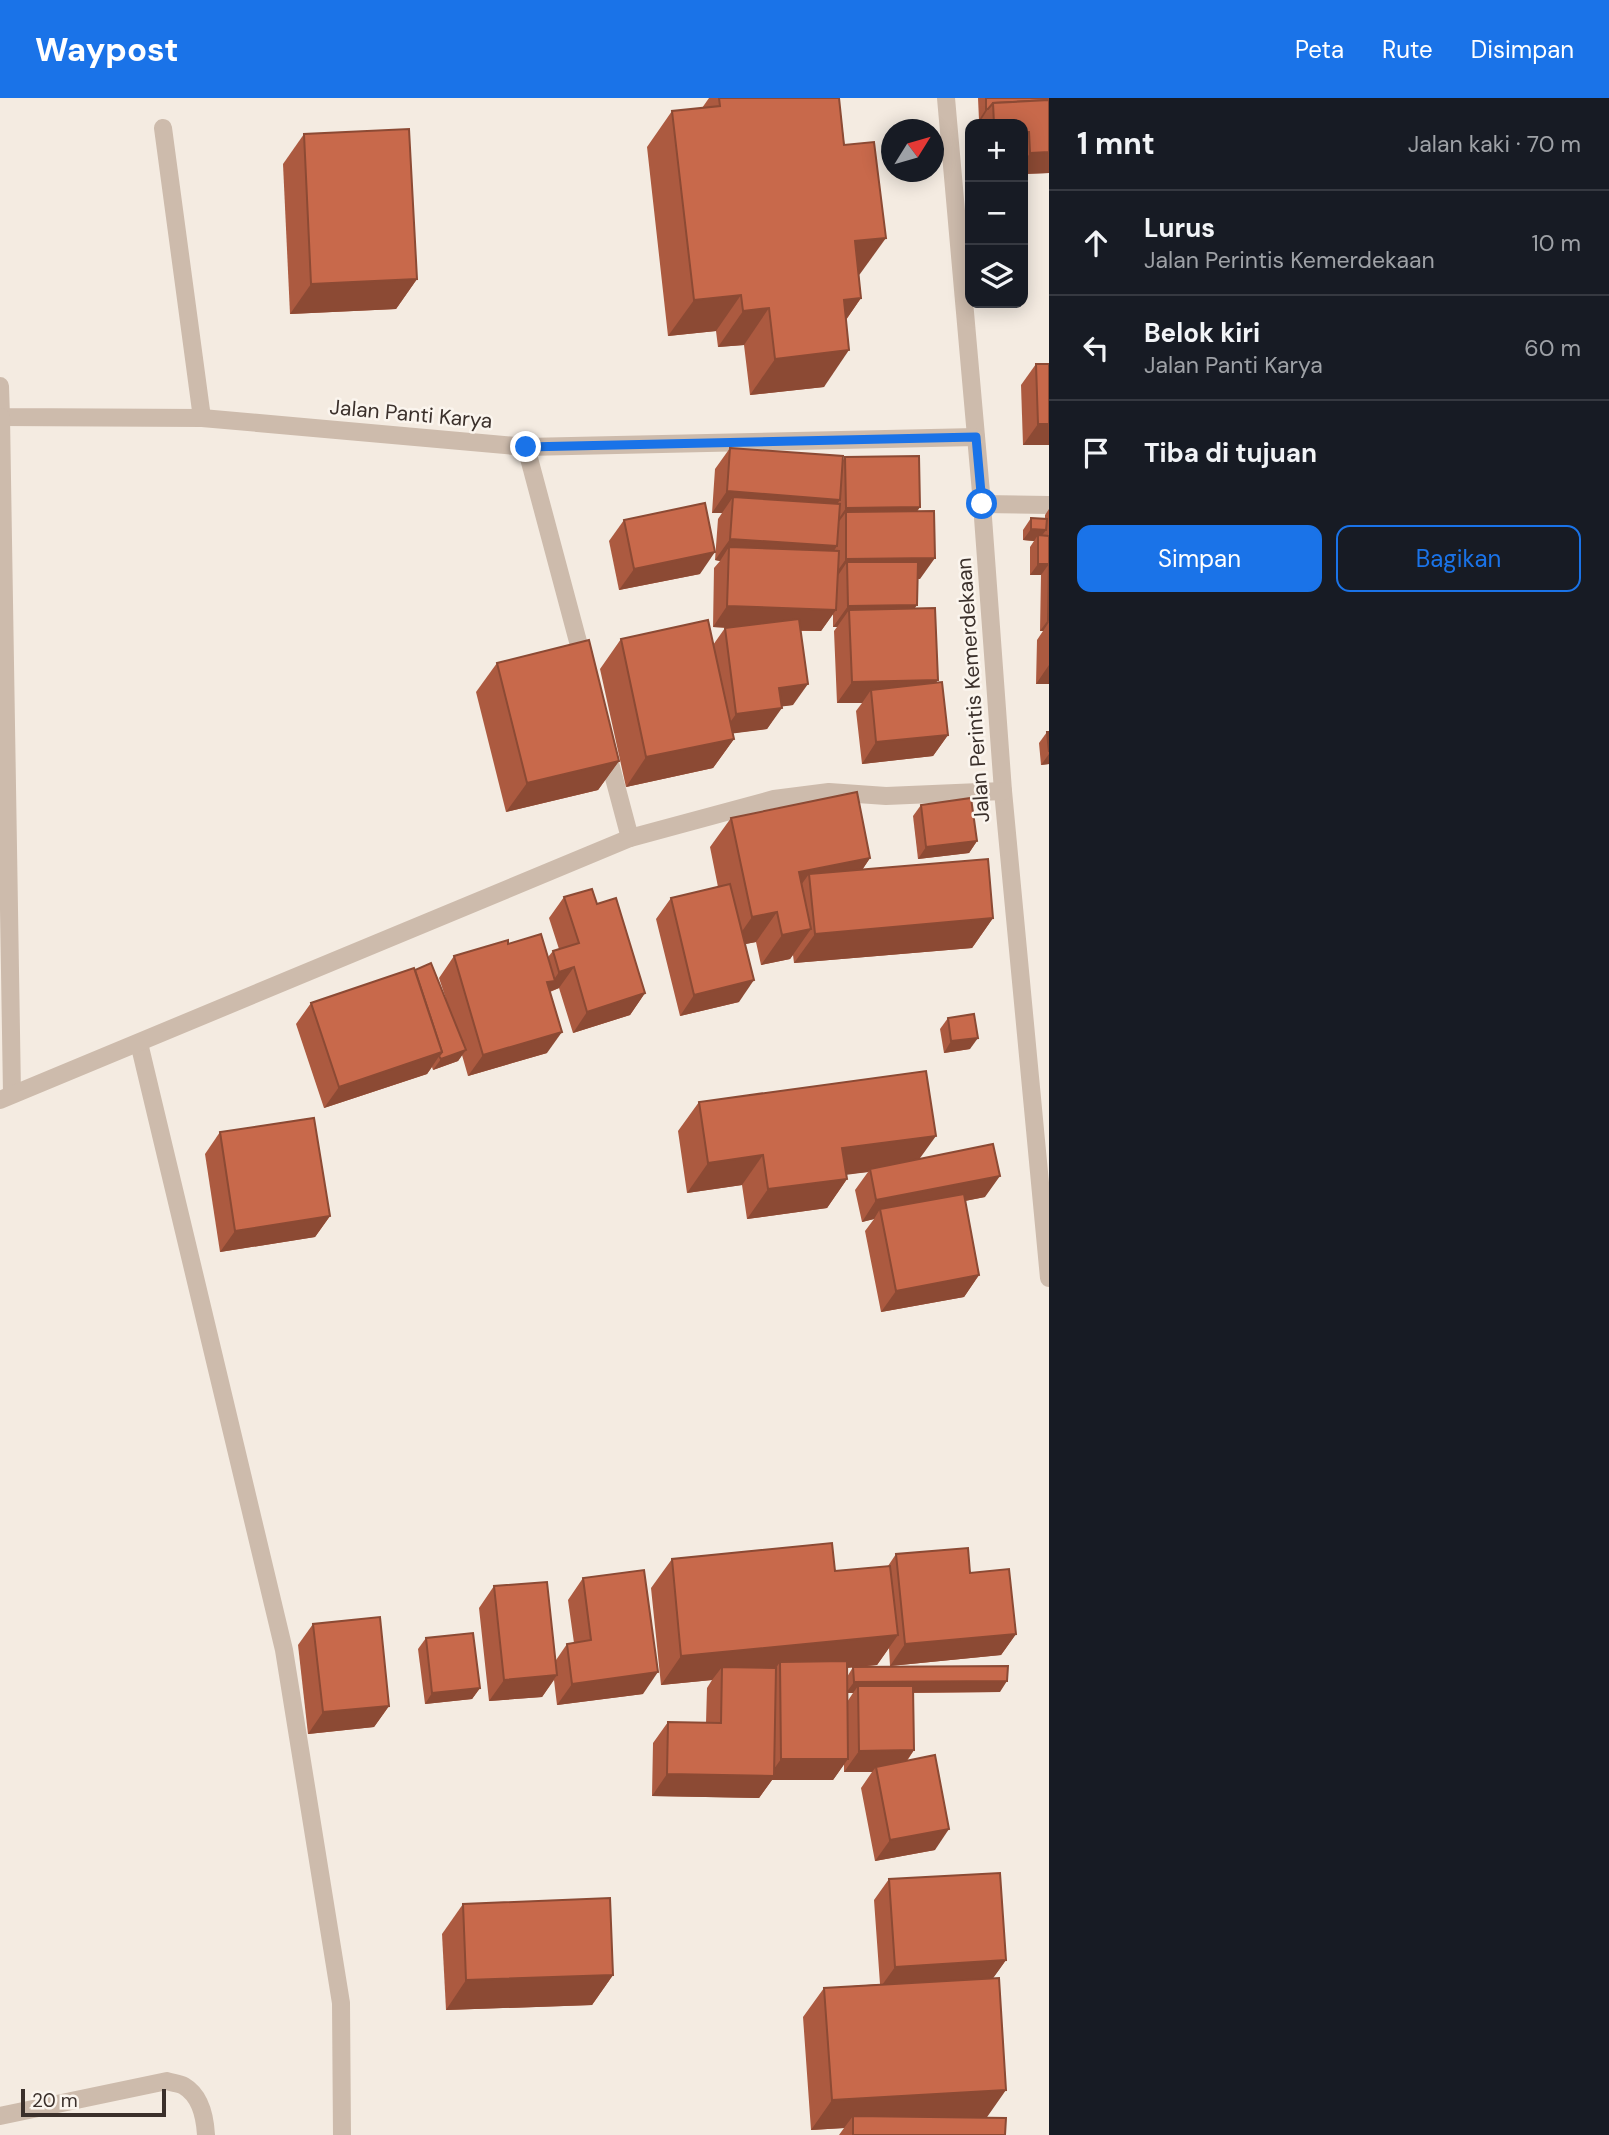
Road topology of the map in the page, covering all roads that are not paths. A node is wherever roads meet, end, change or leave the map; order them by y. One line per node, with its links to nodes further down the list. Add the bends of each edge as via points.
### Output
1 (946, 98): 6 (street, Jalan Perintis Kemerdekaan)
2 (163, 128): 5 (street)
3 (0, 386): 4 (street)
4 (1, 417): 5 (street, Jalan Panti Karya); 15 (street)
5 (202, 418): 7 (street, Jalan Panti Karya)
6 (976, 437): 7 (street, Jalan Panti Karya); 8 (street, Jalan Perintis Kemerdekaan)
7 (526, 447): 10 (street)
8 (982, 504): 9 (street); 12 (street, Jalan Perintis Kemerdekaan)
9 (1049, 505)
10 (587, 676)
11 (601, 730): 13 (street)
12 (1003, 791): 13 (street, via 886,796 829,792 775,799); 16 (street, Jalan Perintis Kemerdekaan)
13 (630, 838): 14 (street)
14 (139, 1043): 15 (street); 19 (street, via 284,1650 341,2003)
15 (6, 1097)
16 (1049, 1278)
17 (0, 2116): 18 (street, via 167,2081 184,2086 198,2099)
18 (206, 2135)
19 (342, 2135)

